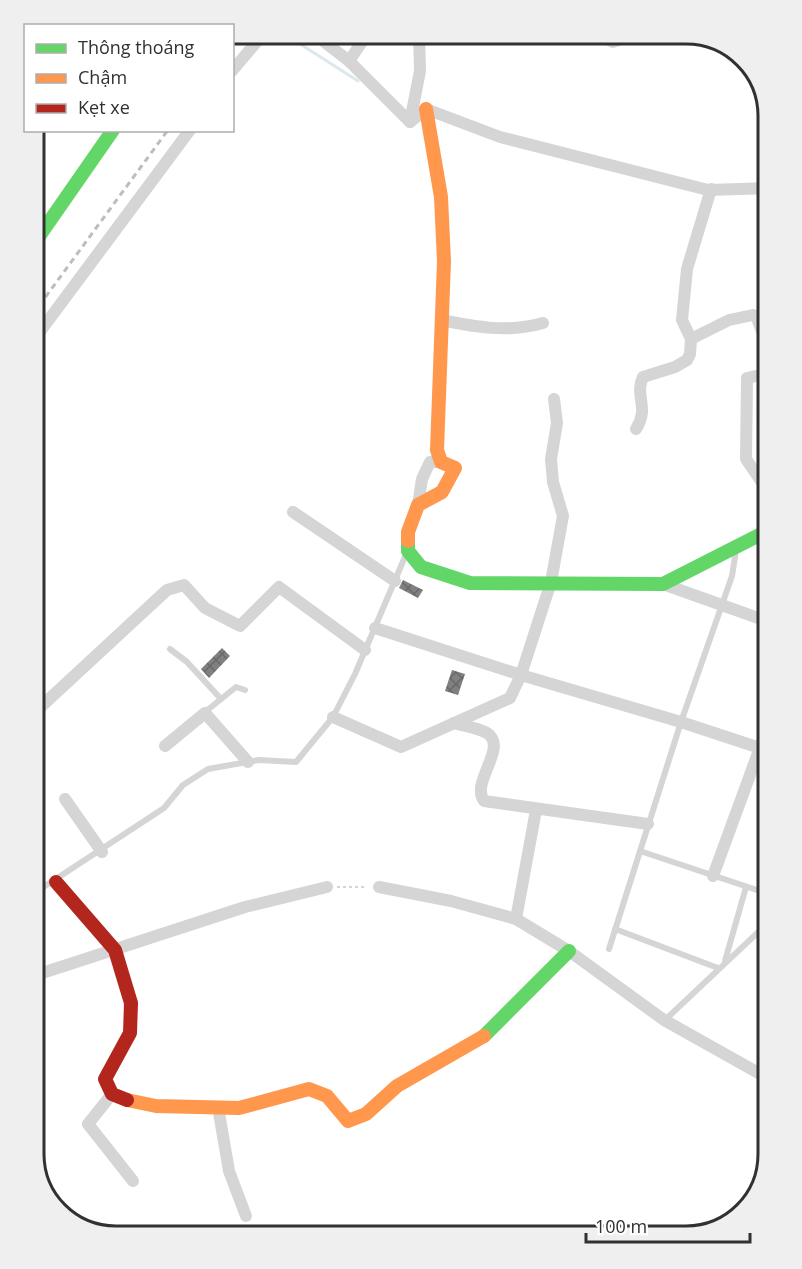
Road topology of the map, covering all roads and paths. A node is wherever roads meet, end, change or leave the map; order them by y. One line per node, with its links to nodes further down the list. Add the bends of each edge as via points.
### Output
1 (256, 43): 6 (street)
2 (326, 43): 5 (street)
3 (361, 43): 5 (street)
4 (419, 44): 8 (street, via 420,71)
5 (349, 61): 8 (street)
6 (234, 70)
7 (426, 109): 8 (street); 13 (street, via 500,136); 16 (street, via 441,197)
8 (410, 122)
9 (95, 132): 14 (street)
10 (112, 132): 15 (street)
11 (189, 132): 19 (street)
12 (758, 188): 13 (street)
13 (711, 189): 20 (street, via 687,268 682,320)
14 (44, 207)
15 (44, 228)
16 (441, 320): 18 (street, via 495,329); 24 (street, via 437,450)
17 (758, 321): 20 (street, via 753,315 729,320)
18 (543, 323)
19 (44, 326)
20 (690, 339): 23 (street, via 687,360 641,380 644,416)
21 (758, 376): 25 (street, via 747,378 745,451)
22 (554, 399): 32 (street, via 557,423 551,459 563,516)
23 (636, 429)
24 (441, 462): 26 (street, via 430,462); 26 (street, via 455,468 447,489 433,501)
25 (758, 478)
26 (417, 505): 30 (street, via 408,531)
27 (293, 512): 31 (street)
28 (758, 536): 29 (street)
29 (736, 549): 33 (street); 34 (lane)
30 (408, 551): 31 (lane); 32 (street, via 421,567 470,583)
31 (395, 581): 36 (lane)
32 (551, 582): 33 (street); 39 (street)
33 (663, 584): 34 (street)
34 (723, 605): 35 (street); 45 (lane)
35 (758, 618)
36 (375, 628): 38 (lane); 39 (street)
37 (170, 649): 41 (lane)
38 (365, 650): 42 (street, via 279,587 240,626 205,608 183,585 176,586 166,590); 44 (lane)
39 (520, 675): 45 (street); 46 (street, via 510,698)
40 (245, 690): 41 (lane, via 236,687)
41 (221, 699): 43 (lane)
42 (44, 704)
43 (205, 713): 47 (street); 49 (street)
44 (333, 717): 46 (street, via 401,747); 49 (lane, via 296,762)
45 (681, 722): 48 (street); 53 (lane)
46 (454, 723): 52 (street, via 488,734 492,739 494,752 480,786 484,801)
47 (165, 746)
48 (758, 748)
49 (248, 762): 55 (lane, via 208,769 183,785 164,808)
50 (758, 765): 56 (street)
51 (65, 799): 55 (street)
52 (536, 810): 53 (street); 63 (street)
53 (648, 824): 54 (lane)
54 (640, 851): 56 (lane); 64 (lane)
55 (102, 852): 57 (lane)
56 (713, 876): 60 (lane)
57 (56, 882): 61 (lane); 67 (street)
58 (327, 887): 59 (path); 67 (street, via 245,907)
59 (379, 887): 63 (street)
60 (746, 887): 62 (lane); 69 (lane)
61 (44, 888)
62 (758, 891)
63 (516, 919): 68 (street)
64 (615, 929): 66 (lane); 70 (lane)
65 (758, 932): 69 (lane)
66 (609, 949)
67 (115, 950): 71 (street); 74 (street, via 132,1018 130,1033 105,1079)
68 (569, 951): 72 (street); 75 (street, via 483,1037 396,1086 366,1114 348,1121 327,1096 309,1089 239,1108)
69 (725, 962): 70 (lane)
70 (718, 968): 72 (lane)
71 (44, 973)
72 (664, 1020): 73 (street)
73 (758, 1073)
74 (112, 1094): 75 (street, via 156,1106); 76 (street, via 88,1124)
75 (218, 1107): 77 (street, via 229,1171)
76 (133, 1181)
77 (246, 1216)

